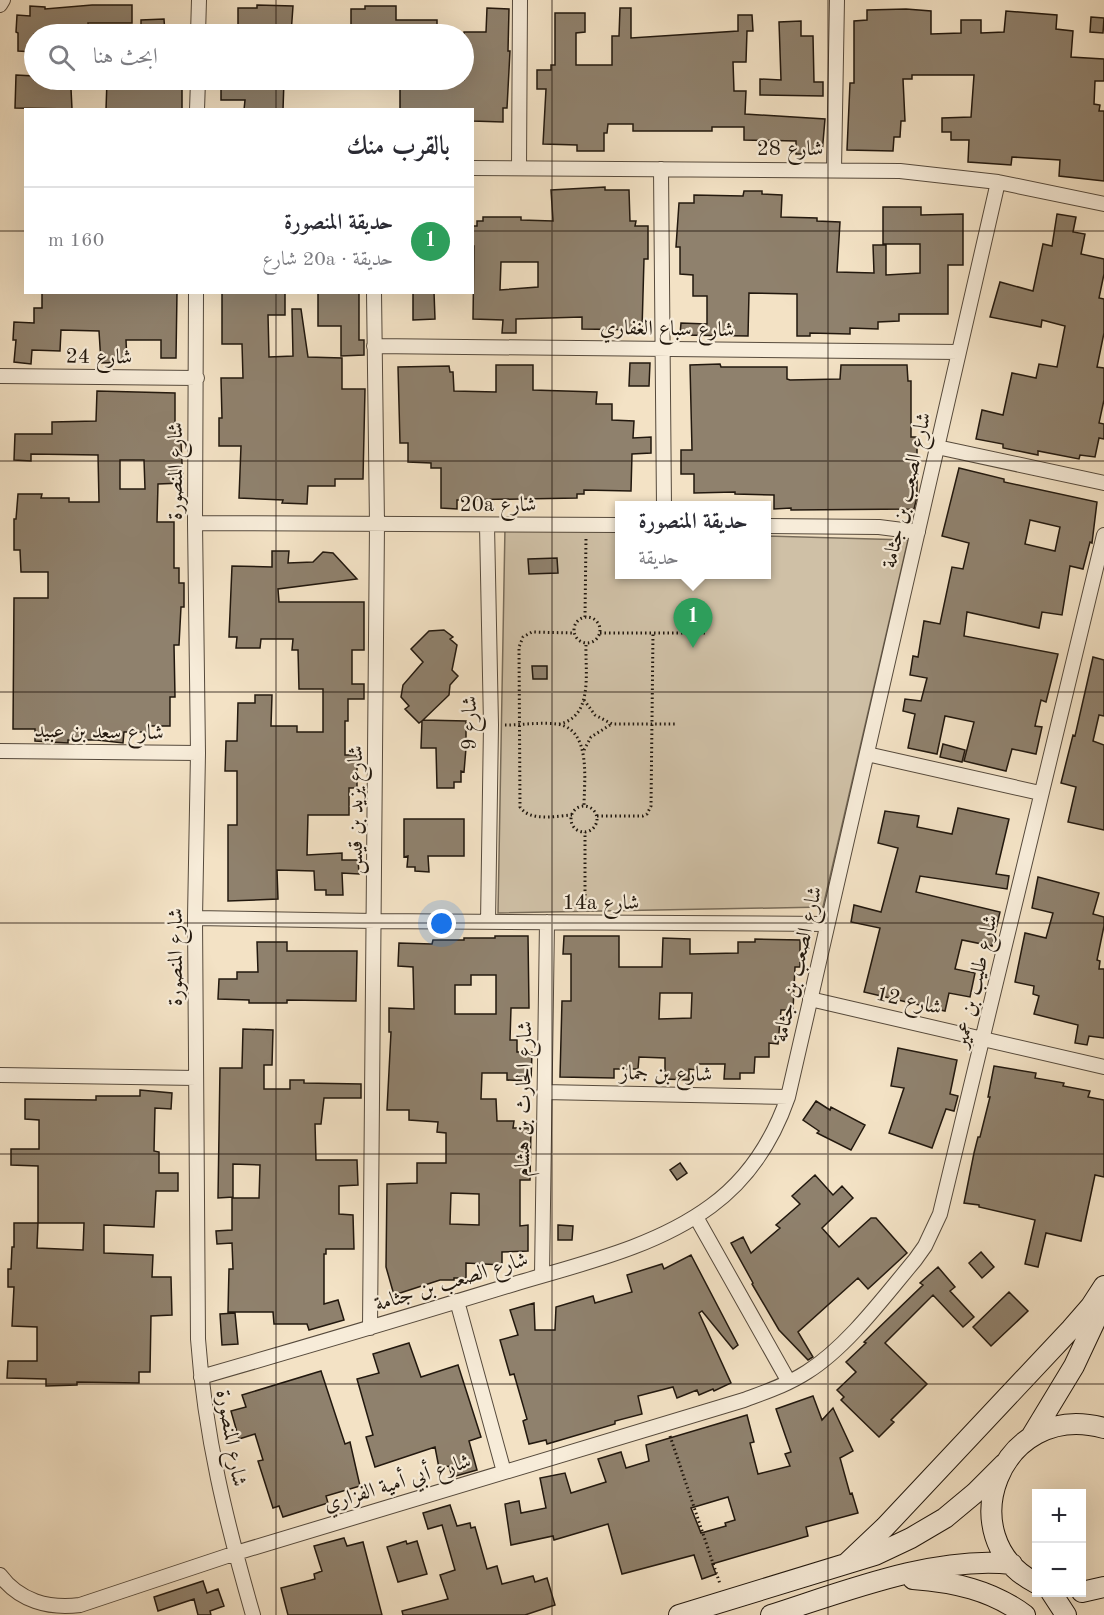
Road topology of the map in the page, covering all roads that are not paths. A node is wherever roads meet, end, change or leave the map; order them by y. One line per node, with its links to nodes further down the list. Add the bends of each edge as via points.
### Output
1 (3, 0): 5 (street)
2 (199, 0): 6 (street)
3 (520, 0): 10 (street)
4 (837, 0): 12 (street)
5 (0, 5)
6 (198, 24)
7 (198, 90): 8 (street)
8 (197, 108)
9 (474, 168): 10 (street, شارع 28)
10 (519, 168): 11 (street, شارع 28)
11 (661, 169): 12 (street, شارع 28); 18 (street)
12 (834, 169): 13 (street, شارع 28, via 900,171)
13 (998, 182): 14 (street, شارع 28); 19 (street, شارع الصعب بن جثامة)
14 (1104, 204)
15 (196, 294): 21 (street, شارع المنصورة)
16 (374, 294): 17 (street, شارع يزيد بن قيس)
17 (374, 346): 18 (street, شارع سباع الغفاري); 26 (street, شارع يزيد بن قيس)
18 (662, 349): 19 (street, شارع سباع الغفاري); 24 (street)
19 (959, 352): 22 (street, شارع الصعب بن جثامة)
20 (0, 376): 21 (street, شارع 24)
21 (197, 378): 25 (street, شارع المنصورة)
22 (937, 447): 23 (street); 30 (street, شارع الصعب بن جثامة)
23 (1104, 483)
24 (664, 501)
25 (195, 523): 26 (street, 20a شارع); 33 (street, شارع المنصورة)
26 (377, 524): 27 (street, 20a شارع); 37 (street, شارع يزيد بن قيس)
27 (487, 525): 28 (street, 20a شارع); 38 (street, شارع 9, via 491,725)
28 (615, 525)
29 (771, 526): 30 (street, via 879,527)
30 (918, 532): 34 (street, شارع الصعب بن جثامة)
31 (1104, 535): 35 (street, شارع طليب بن عمير)
32 (0, 751): 33 (street, شارع سعد بن عبيد)
33 (198, 753): 36 (street, شارع المنصورة)
34 (867, 754): 35 (street); 40 (street, شارع الصعب بن جثامة)
35 (1041, 793): 42 (street, شارع طليب بن عمير)
36 (195, 918): 37 (street, 14a شارع); 45 (street, شارع المنصورة)
37 (375, 921): 38 (street, 14a شارع); 53 (street, شارع يزيد بن قيس)
38 (488, 922): 39 (street, 14a شارع)
39 (547, 922): 40 (street, 14a شارع); 46 (street, شارع الحارث بن هشام)
40 (827, 924): 41 (street, شارع الصعب بن جثامة)
41 (810, 999): 42 (street, شارع 12); 47 (street, شارع الصعب بن جثامة)
42 (983, 1039): 43 (street, شارع 12); 55 (street, شارع طليب بن عمير, via 942,1206 925,1246 838,1348)
43 (1104, 1067)
44 (0, 1075): 45 (street)
45 (196, 1078): 54 (street, شارع المنصورة, via 196,1304)
46 (544, 1092): 47 (street, شارع بن جماز); 49 (street, شارع الحارث بن هشام)
47 (788, 1097): 48 (street, شارع الصعب بن جثامة, via 773,1134 752,1166 726,1194)
48 (696, 1216): 49 (street, شارع الصعب بن جثامة, via 633,1246); 55 (street)
49 (542, 1275): 51 (street, شارع الصعب بن جثامة)
50 (1104, 1286): 61 (main road, via 1071,1329)
51 (457, 1301): 53 (street, شارع الصعب بن جثامة); 59 (street)
52 (1104, 1302): 57 (main road, via 1074,1366)
53 (370, 1328): 54 (street, شارع الصعب بن جثامة)
54 (201, 1377): 60 (street, شارع المنصورة, via 210,1446)
55 (789, 1382): 59 (street, شارع أبي أمية الفزاري, via 744,1400)
56 (1104, 1428): 57 (main road, via 1069,1424)
57 (1031, 1437): 58 (main road)
58 (1004, 1464): 61 (main road, via 945,1518 875,1555); 62 (main road, via 995,1483 993,1526)
59 (504, 1472): 60 (street, شارع أبي أمية الفزاري)
60 (236, 1553): 63 (street, شارع أبي أمية الفزاري, via 80,1605 41,1604 18,1592); 69 (street, شارع المنصورة)
61 (847, 1563): 70 (main road)
62 (1012, 1564): 64 (main road, via 969,1562); 65 (main road)
63 (0, 1575)
64 (895, 1578): 71 (main road); 72 (main road, via 972,1587)
65 (1032, 1580)
66 (1104, 1587): 67 (main road)
67 (1086, 1591)
68 (1054, 1597): 73 (main road)
69 (253, 1615)
70 (679, 1615)
71 (771, 1615)
72 (1025, 1615)
73 (1066, 1615)

